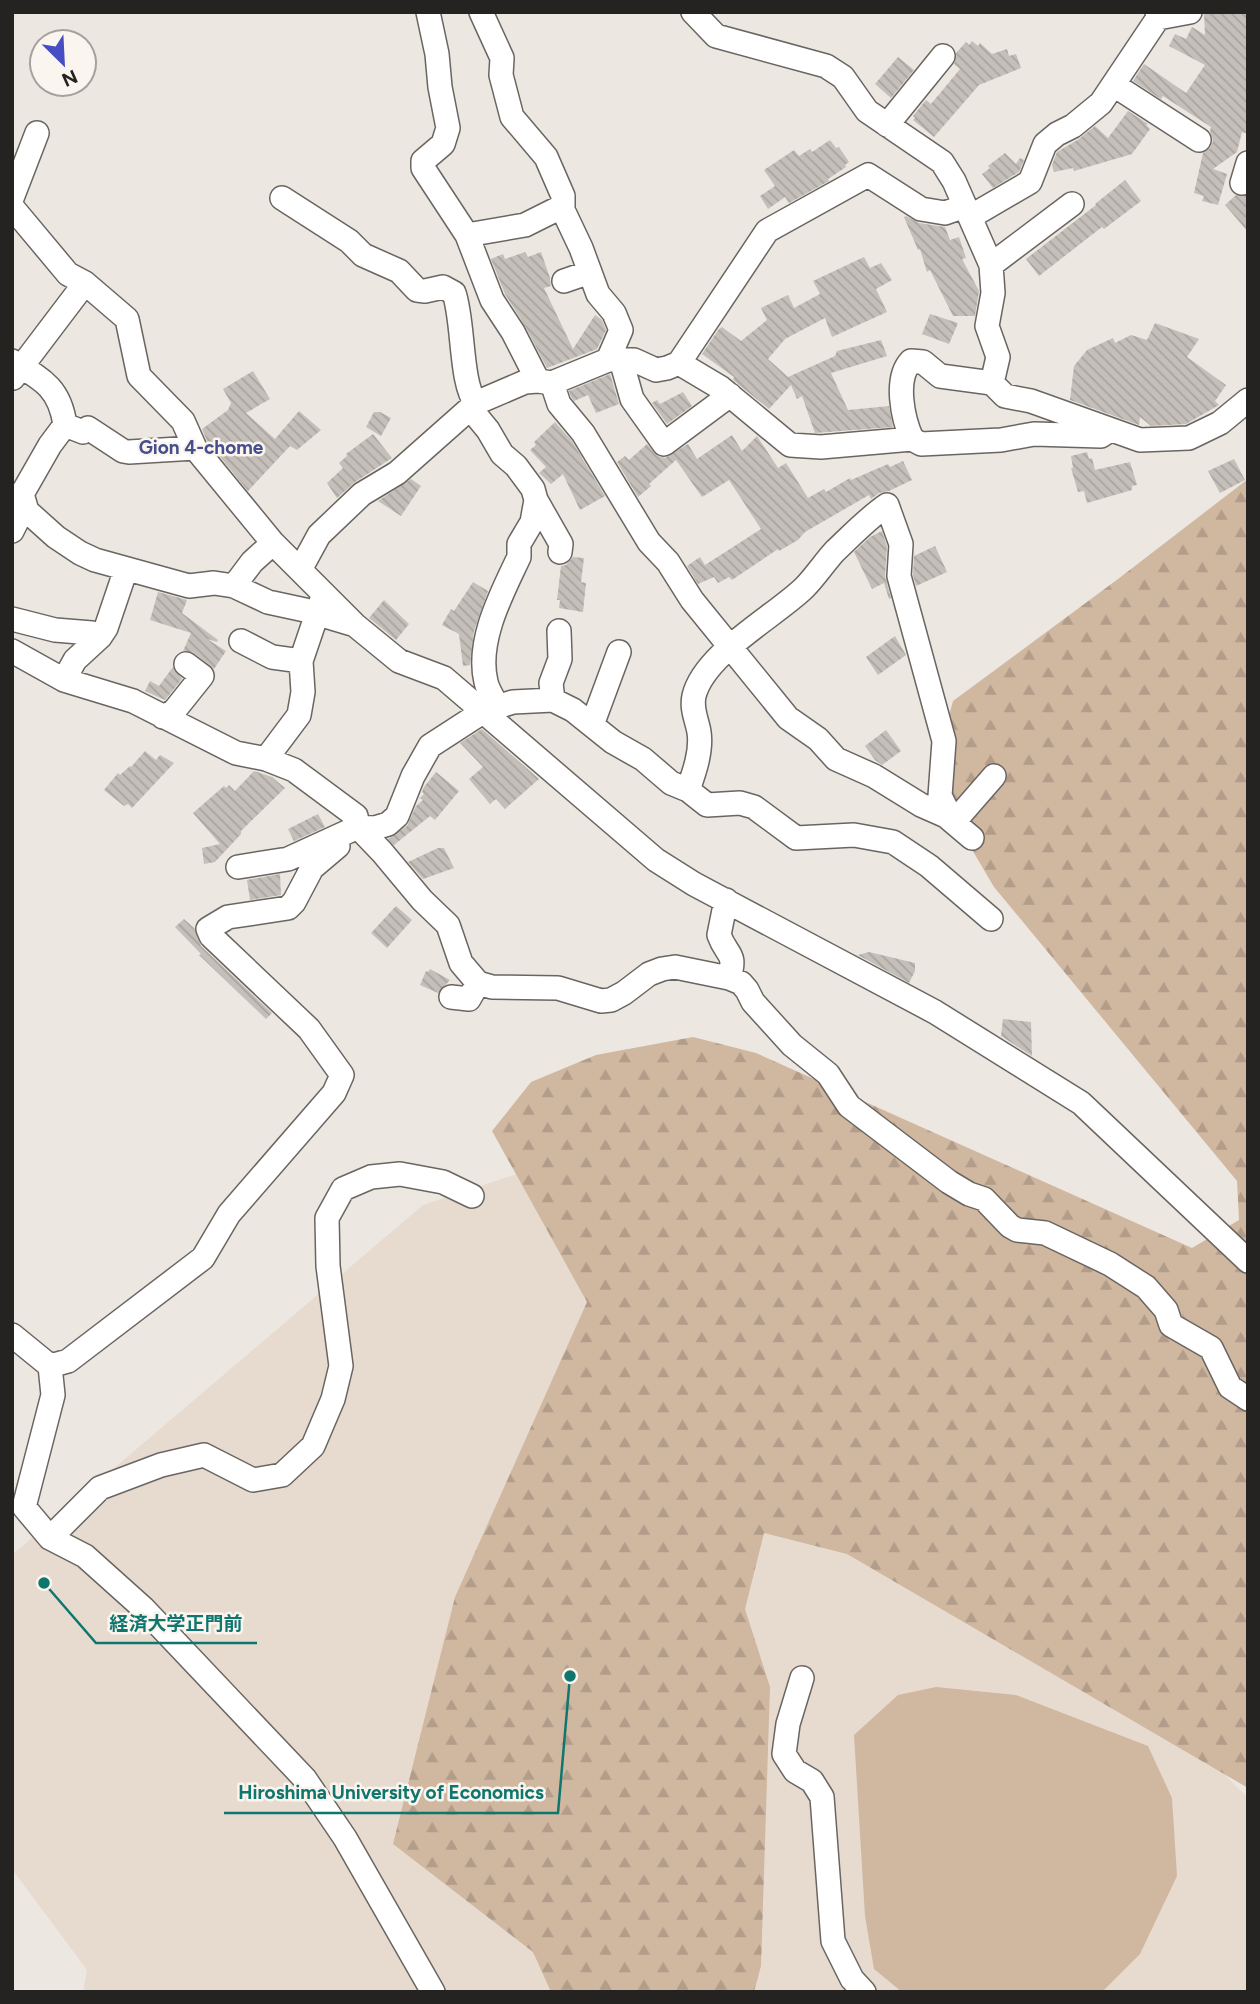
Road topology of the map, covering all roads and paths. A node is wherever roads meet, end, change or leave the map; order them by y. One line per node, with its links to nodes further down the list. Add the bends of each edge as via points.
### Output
1 (428, 12): 16 (street, via 448,128 443,144 423,161 423,168)
2 (481, 12): 13 (street, via 502,58 501,75 512,117 546,157)
3 (692, 12): 8 (street, via 716,36 826,66 843,77 867,111)
4 (1191, 12): 5 (street)
5 (1157, 15): 7 (street)
6 (943, 56): 8 (street)
7 (1114, 85): 10 (street); 15 (street, via 1101,103 1045,144 1030,183)
8 (887, 125): 15 (street, via 942,162)
9 (37, 133): 14 (street)
10 (1199, 141)
11 (282, 198): 22 (street, via 363,255 399,271 417,290 443,287)
12 (1072, 204): 18 (street)
13 (563, 206): 16 (street, via 525,225); 19 (street)
14 (13, 207): 21 (street, via 68,274)
15 (968, 211): 18 (street); 25 (street, via 921,209 868,175 767,231)
16 (467, 235): 17 (street)
17 (475, 257): 22 (street); 23 (street)
18 (991, 265): 28 (street, via 993,293 987,326 998,357)
19 (590, 272): 20 (street); 24 (street, via 621,330)
20 (564, 281)
21 (85, 283): 26 (street); 35 (street, via 127,319 139,376 183,421)
22 (455, 294): 23 (street); 31 (street)
23 (498, 310): 27 (street)
24 (615, 360): 25 (street, via 634,360 656,370); 27 (street); 29 (street, via 632,399 664,444)
25 (678, 363): 29 (street)
26 (15, 368): 32 (street, via 55,392)
27 (545, 382): 31 (street, via 525,382); 49 (street, via 583,433 649,542)
28 (992, 383): 33 (street, via 1005,396); 34 (street, via 940,376 923,362 911,361 902,386)
29 (730, 396): 34 (street, via 790,445 821,447)
30 (1248, 400): 33 (street, via 1220,423 1189,438 1140,440)
31 (473, 406): 37 (street, via 502,454 533,489); 41 (street, via 397,473 362,494 336,518 319,535)
32 (65, 425): 35 (street, via 83,432 88,428 123,451); 36 (street)
33 (1110, 430): 34 (street, via 1101,436 1034,434 921,444)
34 (912, 439)
35 (195, 449): 39 (street)
36 (17, 491): 38 (street, via 21,513); 42 (street, via 27,510 55,537 80,553)
37 (536, 500): 40 (street, via 561,544); 56 (street, via 532,522 521,538 519,557 487,634 484,673)
38 (12, 531)
39 (273, 542): 41 (street); 43 (street)
40 (560, 552)
41 (301, 568): 44 (street)
42 (126, 569): 43 (street, via 189,586); 47 (street)
43 (234, 586): 44 (street, via 268,602)
44 (321, 604): 52 (street); 56 (street, via 399,661 444,678)
45 (12, 619): 47 (street)
46 (559, 631): 55 (street, via 560,659 551,683)
47 (100, 637): 54 (street, via 75,660)
48 (241, 641): 52 (street, via 272,657)
49 (730, 647): 61 (street, via 704,675 694,696 700,734); 62 (street, via 788,718 818,738 836,759); 62 (street, via 798,594 834,552 887,505 901,544 899,576 944,741 940,796)
50 (12, 651): 54 (street)
51 (619, 652): 58 (street)
52 (301, 661): 59 (street, via 299,715)
53 (186, 664): 57 (street, via 202,676)
54 (64, 680): 57 (street, via 133,701)
55 (552, 700): 56 (street, via 513,702); 58 (street)
56 (491, 709): 63 (street, via 430,746 397,816 388,824); 66 (street, via 656,860)
57 (163, 717): 59 (street, via 236,753)
58 (592, 725): 61 (street, via 671,783)
59 (266, 759): 63 (street, via 294,770 344,805 356,816)
60 (994, 776): 62 (street)
61 (688, 790): 67 (street, via 707,805 754,807 796,838 854,835 893,842)
62 (950, 819): 64 (street)
63 (358, 827): 65 (street, via 288,859); 69 (street, via 448,925 461,963); 74 (street, via 319,860 288,908 228,917 208,929 309,1029 342,1075 334,1093 229,1214 203,1258 68,1362)
64 (972, 838)
65 (238, 867)
66 (726, 900): 68 (street, via 719,935 734,963); 72 (street, via 935,1012 1081,1103)
67 (991, 919)
68 (729, 978): 69 (street, via 676,967 662,969 611,1000 558,988); 75 (street, via 741,983 792,1045 828,1074 849,1106 949,1182 984,1199 1010,1226 1045,1233 1146,1287 1166,1310 1171,1325 1211,1348 1230,1387)
69 (478, 983): 70 (street, via 469,999)
70 (451, 997)
71 (472, 1196): 76 (street, via 443,1182 400,1174 371,1177 343,1189 327,1219 341,1366 313,1446 282,1475 253,1480 204,1455 161,1465 100,1488)
72 (1248, 1261)
73 (12, 1335): 74 (street)
74 (50, 1366): 76 (street, via 52,1395 24,1507)
75 (1248, 1399)
76 (50, 1538): 78 (street, via 85,1556 143,1608 305,1779 345,1838)
77 (802, 1678): 79 (street, via 784,1754 822,1797 833,1941 852,1979)
78 (433, 1992)
79 (864, 1992)

